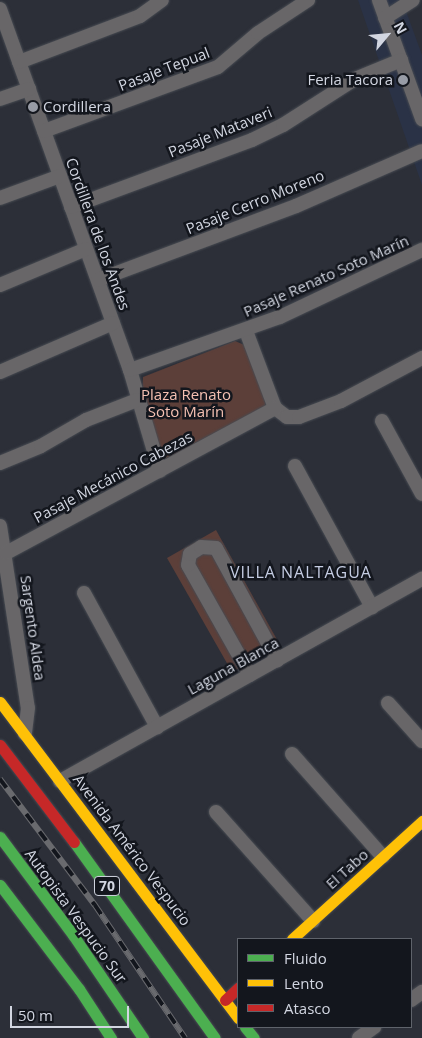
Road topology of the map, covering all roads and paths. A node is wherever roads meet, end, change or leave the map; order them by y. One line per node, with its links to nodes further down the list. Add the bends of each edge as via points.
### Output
1 (162, 0): 8 (street, via 140,16)
2 (308, 0): 13 (street, Pasaje Tepual, via 266,26 218,67)
3 (379, 0): 6 (street)
4 (413, 0): 6 (street)
5 (0, 12): 8 (street, Cordillera de los Andes)
6 (385, 18): 7 (street)
7 (401, 60): 10 (street); 17 (street, Pasaje Mataveri, via 355,79 260,136)
8 (19, 62): 9 (street, Cordillera de los Andes)
9 (29, 89): 11 (street); 13 (street, Cordillera de los Andes)
10 (417, 90): 12 (street)
11 (0, 99)
12 (422, 119)
13 (44, 131): 15 (street, Cordillera de los Andes)
14 (422, 151): 20 (street, Pasaje Cerro Moreno, via 296,206)
15 (60, 176): 16 (street); 17 (street, Cordillera de los Andes)
16 (0, 198)
17 (71, 208): 18 (street, Cordillera de los Andes)
18 (86, 249): 20 (street, Cordillera de los Andes); 21 (street)
19 (422, 250): 23 (street, Pasaje Renato Soto Marín)
20 (98, 280): 22 (street, Cordillera de los Andes)
21 (0, 284)
22 (113, 323): 25 (street, Cordillera de los Andes); 26 (street)
23 (246, 331): 25 (street, Pasaje Renato Soto Marín); 28 (street)
24 (422, 358): 28 (street, via 358,393 305,415 287,417)
25 (130, 370): 27 (street, Cordillera de los Andes)
26 (0, 372)
27 (137, 400): 30 (street, via 98,414 36,449); 32 (street, Cordillera de los Andes)
28 (275, 408): 32 (street, Pasaje Mecánico Cabezas)
29 (382, 420): 33 (street)
30 (0, 463)
31 (296, 466): 38 (street)
32 (160, 470): 35 (street, Pasaje Mecánico Cabezas)
33 (422, 494)
34 (0, 526): 35 (street, Sargento Aldea)
35 (6, 554): 44 (street, Sargento Aldea, via 28,708)
36 (422, 579): 38 (street, Laguna Blanca)
37 (84, 593): 43 (street)
38 (372, 607): 39 (street, Laguna Blanca)
39 (277, 660): 40 (street, Laguna Blanca); 40 (street, via 219,552 211,545 193,551 188,565)
40 (250, 675): 43 (street, Laguna Blanca)
41 (0, 702): 44 (main road, Avenida Américo Vespucio)
42 (388, 704): 45 (street)
43 (157, 727): 48 (street, Laguna Blanca)
44 (25, 734): 48 (main road, Avenida Américo Vespucio)
45 (422, 741)
46 (0, 745): 63 (main road, 70, via 106,884)
47 (292, 754): 52 (street)
48 (60, 781): 57 (main road, Avenida Américo Vespucio)
49 (216, 812): 54 (street)
50 (422, 821): 52 (main road, El Tabo)
51 (0, 837): 62 (main road, Autopista Vespucio Sur)
52 (383, 857): 54 (main road, El Tabo)
53 (0, 885): 61 (main road, via 79,989)
54 (313, 921): 55 (main road, El Tabo)
55 (293, 938)
56 (237, 989): 57 (main road)
57 (225, 1000): 58 (main road, Avenida Américo Vespucio)
58 (237, 1017)
59 (246, 1028): 64 (main road)
60 (373, 1028): 65 (street)
61 (111, 1038)
62 (144, 1038)
63 (215, 1038)
64 (254, 1038)
65 (359, 1038)

